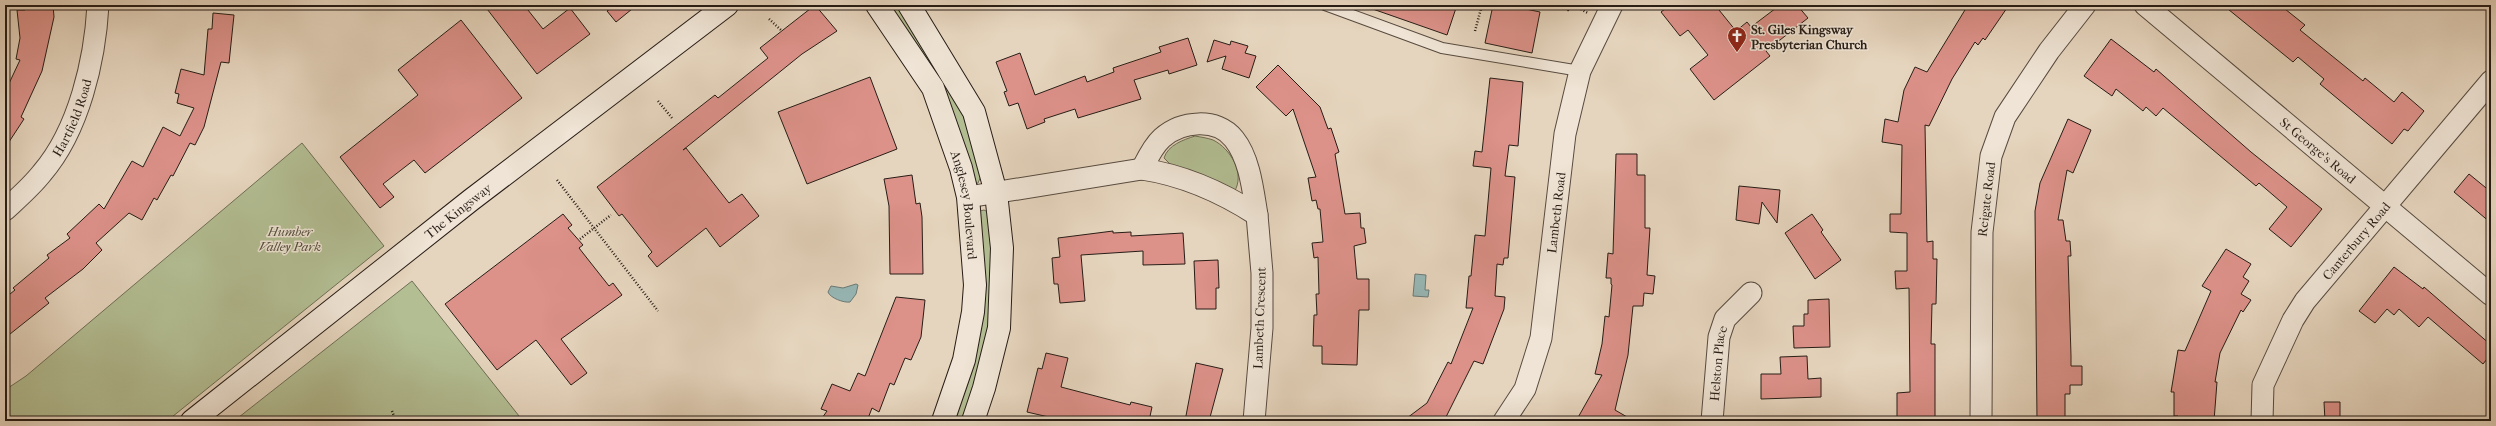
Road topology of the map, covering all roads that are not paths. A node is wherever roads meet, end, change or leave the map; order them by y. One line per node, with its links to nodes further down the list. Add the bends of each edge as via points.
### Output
1 (98, 5): 15 (street, Hartfield Road, via 90,69 79,105 64,138 43,172)
2 (727, 5): 19 (street, The Kingsway, via 477,196)
3 (877, 5): 13 (street, Anglesey Boulevard, via 933,88 961,168)
4 (909, 5): 12 (street, via 974,112)
5 (1325, 5): 9 (lane, via 1442,48)
6 (1612, 5): 9 (street, Lambeth Road)
7 (2085, 5): 25 (street, Reigate Road, via 2049,51 2005,117 1991,156 1982,232)
8 (2145, 5): 14 (street, St George's Road)
9 (1580, 71): 23 (street, Lambeth Road, via 1565,134 1541,338 1525,389)
10 (2491, 81): 14 (street, Canterbury Road)
11 (1142, 169): 12 (street); 16 (street, via 1166,173 1234,201); 16 (street, Lambeth Crescent, via 1162,138 1178,128 1193,124 1210,124 1223,129 1234,138 1244,155)
12 (996, 192): 13 (street); 21 (street, via 1002,248 999,328)
13 (968, 197): 20 (street, Anglesey Boulevard, via 975,285 973,312 964,360)
14 (2385, 206): 18 (street, St George's Road); 26 (street, Canterbury Road, via 2305,301 2293,320 2263,385)
15 (5, 210)
16 (1257, 215): 22 (street, Lambeth Crescent, via 1262,273 1262,328)
17 (1751, 293): 24 (street, Helston Place, via 1725,319 1719,337)
18 (2491, 295)
19 (192, 421)
20 (943, 421)
21 (973, 421)
22 (1254, 421)
23 (1504, 421)
24 (1712, 421)
25 (1981, 421)
26 (2262, 421)

